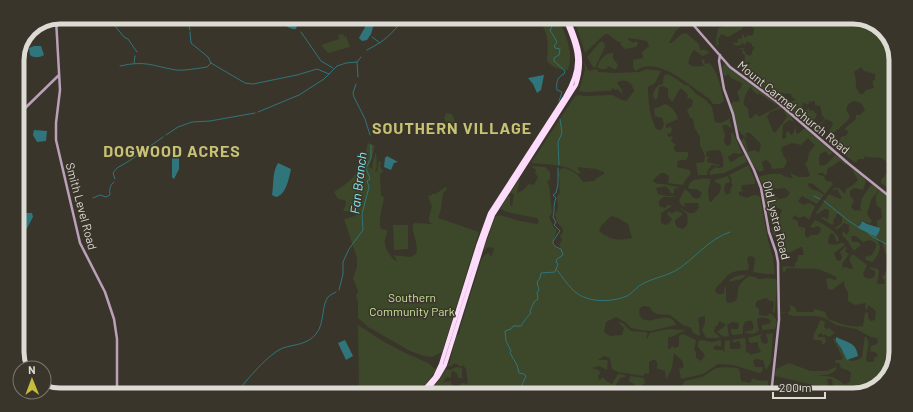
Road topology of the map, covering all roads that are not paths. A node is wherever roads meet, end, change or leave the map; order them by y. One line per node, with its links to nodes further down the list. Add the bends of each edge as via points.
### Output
1 (567, 24): 10 (highway, via 576,49 575,78 490,212 441,364 435,377)
2 (570, 24): 11 (highway, via 578,43 580,57 576,85 494,212 444,366)
3 (693, 24): 5 (main road, Mount Carmel Church Road)
4 (56, 25): 6 (main road, Smith Level Road)
5 (720, 55): 8 (main road, Mount Carmel Church Road); 12 (main road, Old Lystra Road, via 724,89 738,138 761,188 769,232 778,262 779,320)
6 (60, 75): 7 (main road); 9 (main road, Smith Level Road, via 56,140 80,243 105,292 114,319 117,339)
7 (24, 109)
8 (889, 196)
9 (117, 388)
10 (425, 388)
11 (429, 388)
12 (772, 388)

